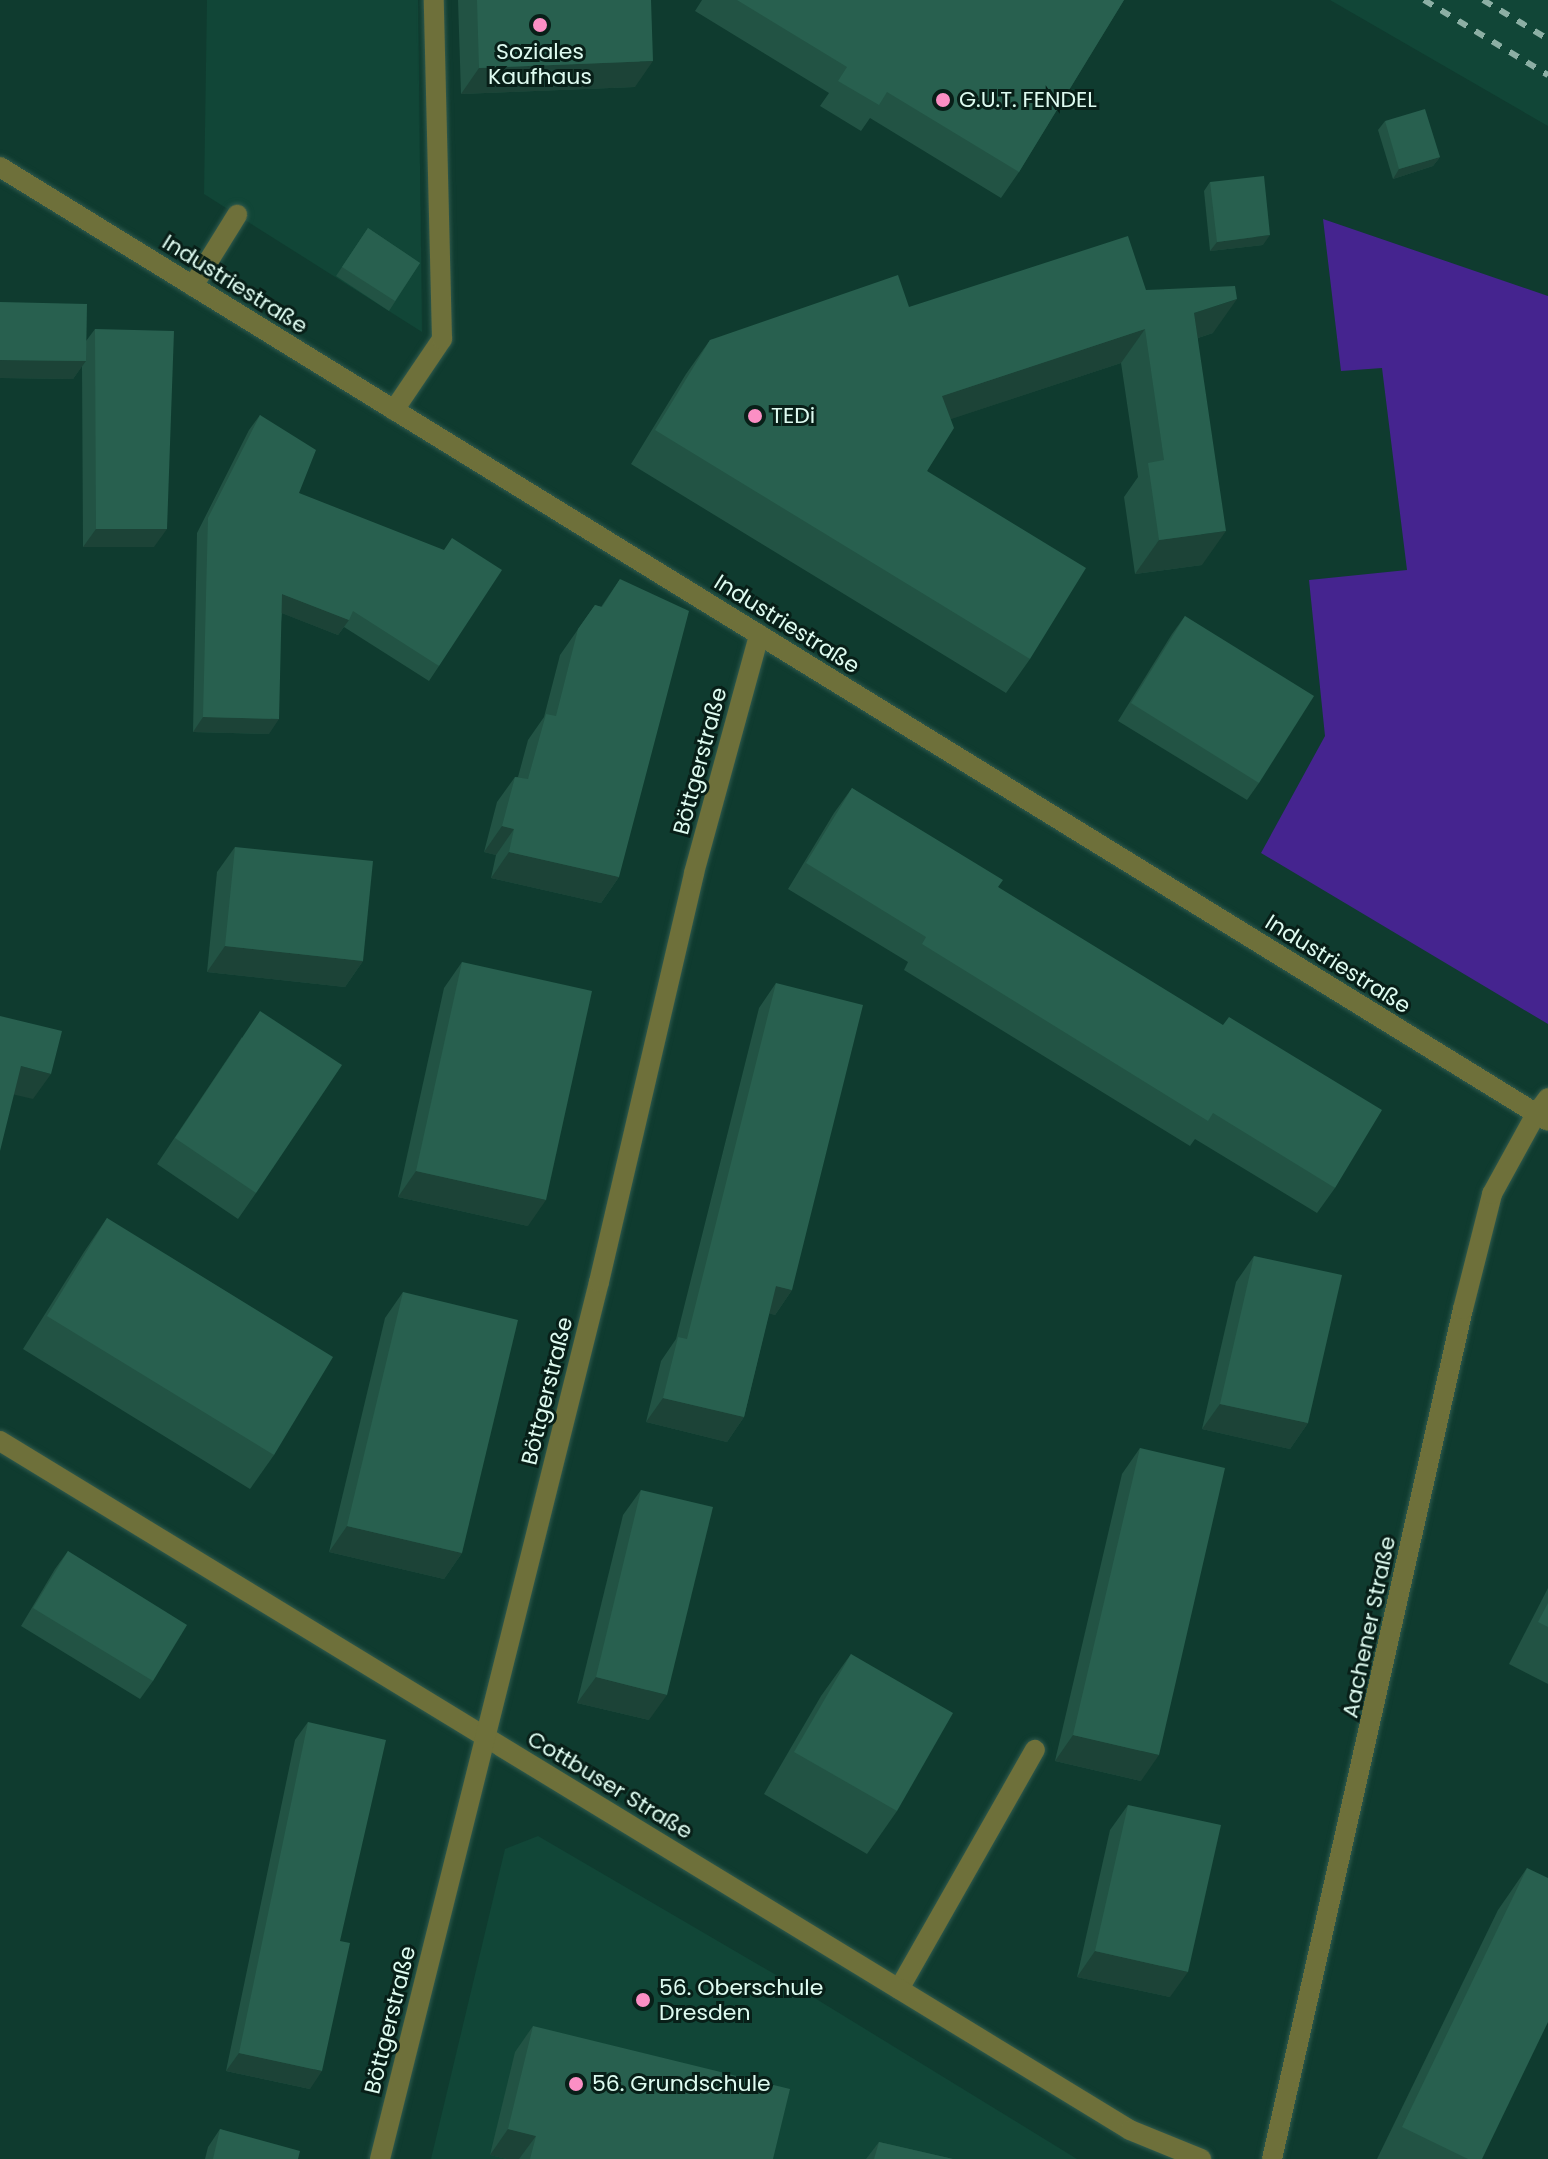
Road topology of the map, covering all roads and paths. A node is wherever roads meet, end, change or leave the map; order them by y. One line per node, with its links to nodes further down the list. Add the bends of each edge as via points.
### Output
1 (434, 0): 5 (street, via 442,339)
2 (0, 167): 4 (street, Industriestraße)
3 (237, 215): 4 (street)
4 (193, 286): 5 (street, Industriestraße)
5 (394, 410): 6 (street, Industriestraße)
6 (759, 635): 7 (street, Industriestraße); 9 (street, Böttgerstraße, via 694,873)
7 (1544, 1111): 14 (street, Aachener Straße, via 1492,1194)
8 (0, 1441): 9 (street, Cottbuser Straße)
9 (486, 1737): 11 (street, Cottbuser Straße); 12 (street, Böttgerstraße)
10 (1035, 1750): 11 (street)
11 (899, 1989): 13 (street, Cottbuser Straße, via 1130,2130)
12 (380, 2159)
13 (1201, 2159)
14 (1272, 2159)

